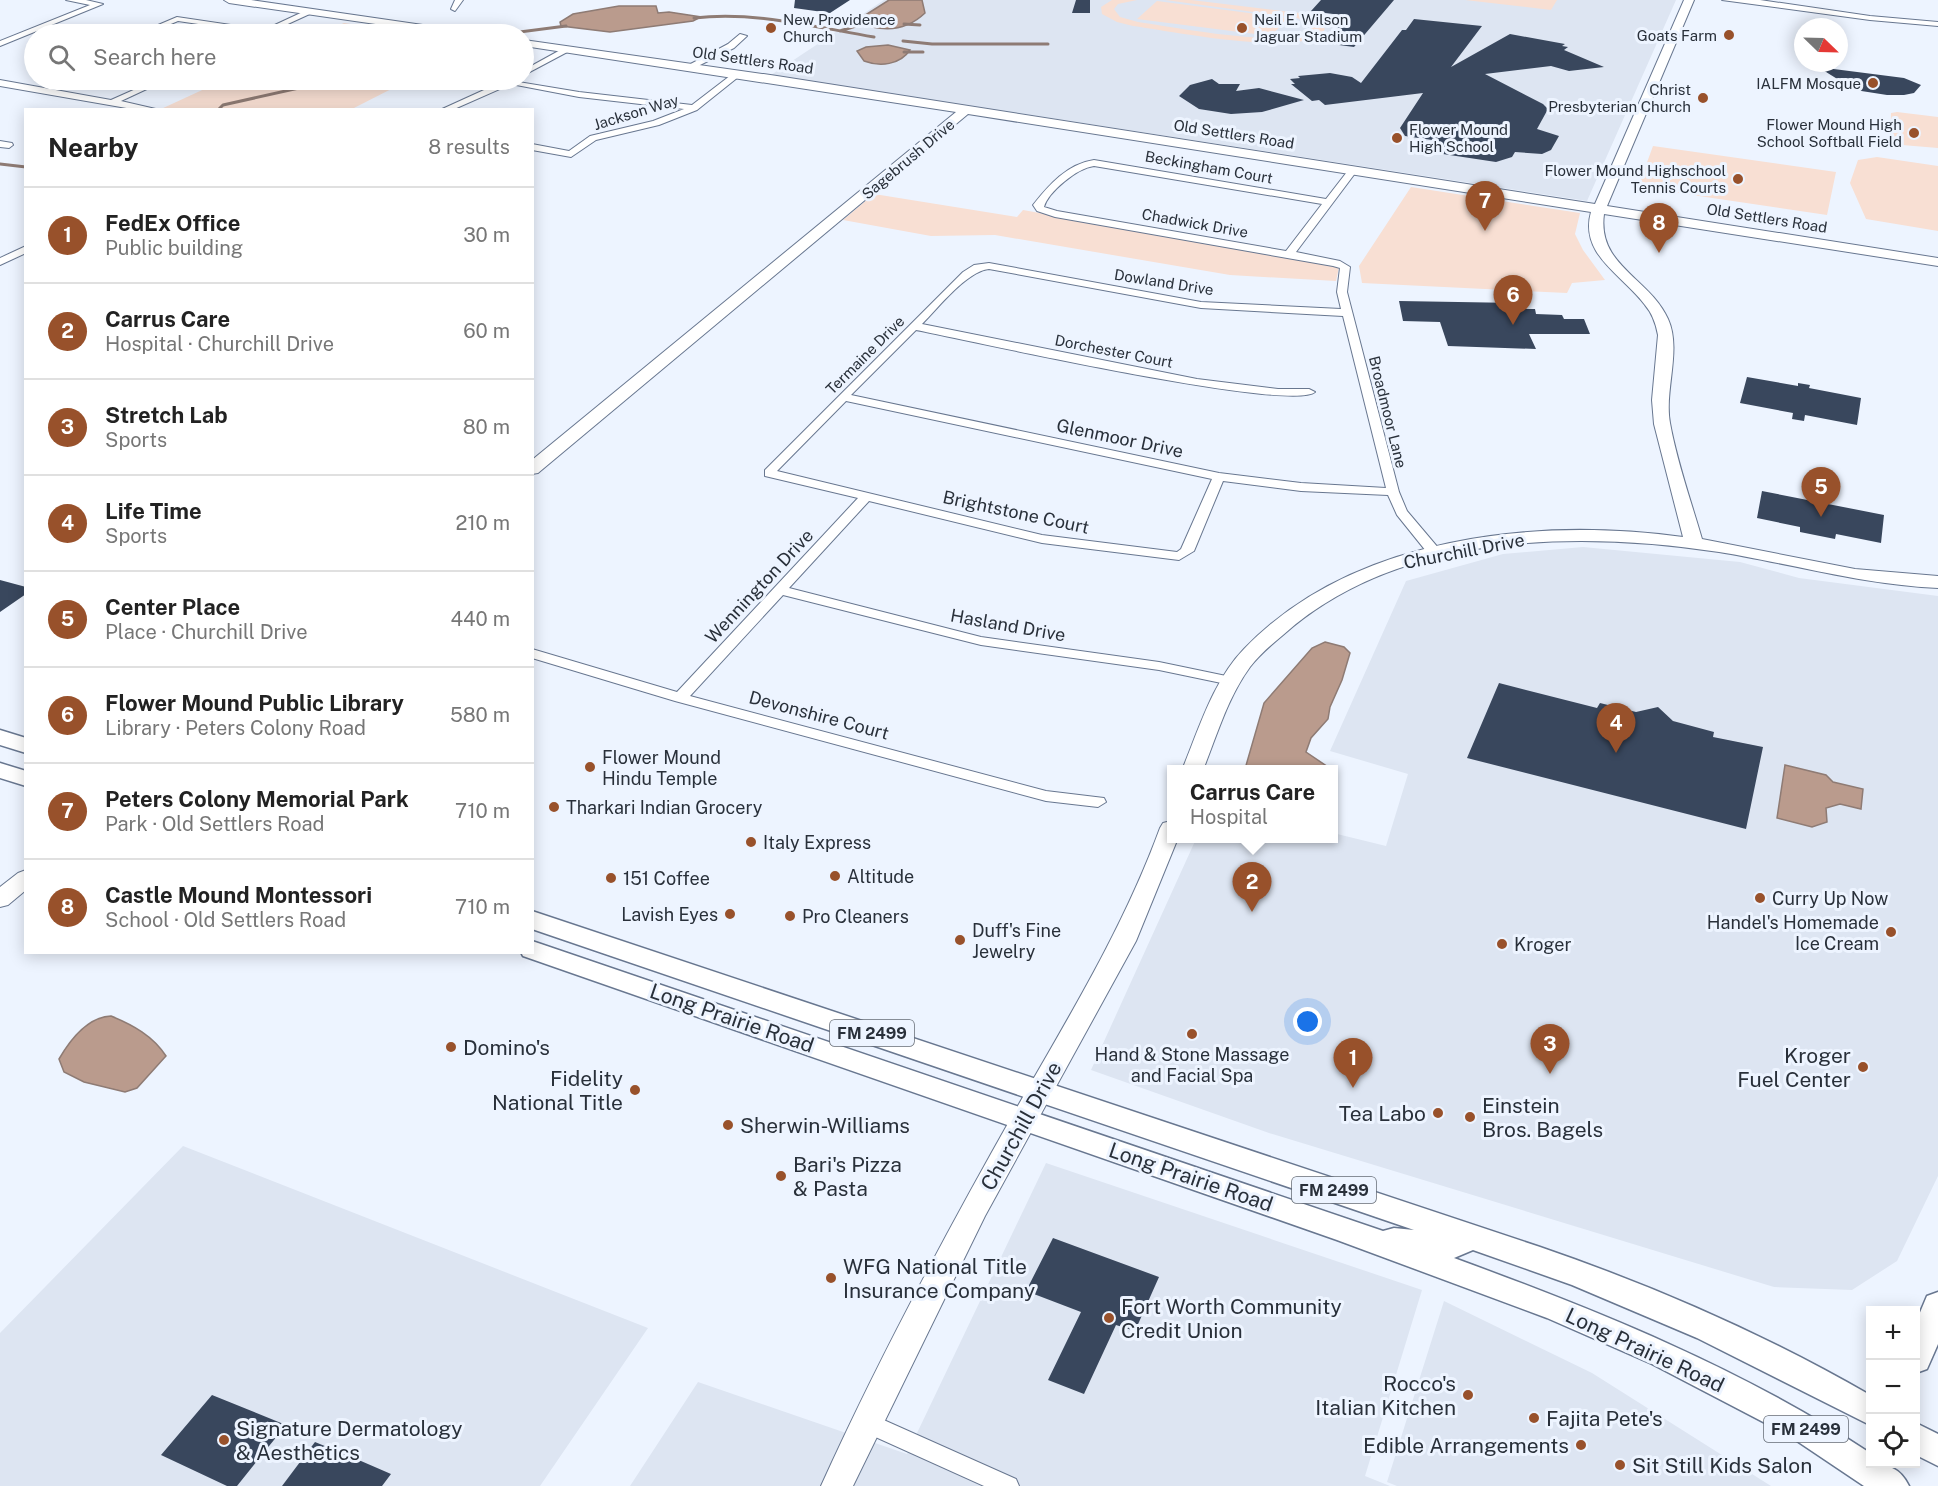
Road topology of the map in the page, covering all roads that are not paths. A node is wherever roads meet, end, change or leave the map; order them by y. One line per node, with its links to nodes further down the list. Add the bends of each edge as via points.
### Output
1 (70, 0): 9 (street, via 99,4)
2 (230, 0): 8 (street)
3 (459, 0): 7 (street)
4 (1689, 0): 39 (street)
5 (1726, 0): 6 (street)
6 (1746, 0): 14 (street)
7 (455, 9)
8 (310, 12): 12 (street); 13 (street)
9 (50, 24)
10 (165, 24): 11 (street, via 177,19)
11 (208, 24)
12 (283, 24)
13 (394, 24)
14 (1938, 24)
15 (24, 34): 17 (street)
16 (743, 36): 20 (street)
17 (0, 44)
18 (534, 45): 19 (street, Old Settlers Road)
19 (567, 50): 20 (street, Old Settlers Road); 21 (street)
20 (689, 67): 22 (street, Old Settlers Road)
21 (534, 68)
22 (738, 74): 34 (street, Jackson Way); 35 (street, Old Settlers Road)
23 (0, 83): 26 (street)
24 (534, 85): 34 (street)
25 (24, 86): 26 (street)
26 (21, 87): 27 (street)
27 (24, 87)
28 (39, 90): 31 (street)
29 (140, 90): 31 (street)
30 (485, 90): 33 (street)
31 (113, 102): 32 (street)
32 (145, 108)
33 (448, 108)
34 (694, 108): 36 (street, Jackson Way, via 656,123 593,138 571,154)
35 (965, 110): 37 (street, Old Settlers Road); 42 (street, Sagebrush Drive, via 947,116)
36 (534, 147)
37 (1353, 170): 38 (street); 39 (street, Old Settlers Road)
38 (1328, 202): 40 (street, Beckingham Court, via 1084,163 1074,168 1038,205); 43 (street)
39 (1600, 208): 45 (street, Old Settlers Road); 58 (street, via 1594,228 1600,248 1650,300 1664,326 1662,424)
40 (1040, 209): 43 (street, Chadwick Drive)
41 (24, 250): 44 (street)
42 (786, 254): 52 (street, Sagebrush Drive); 53 (street, Sagebrush Drive)
43 (1289, 254): 47 (street, Chadwick Drive)
44 (0, 262)
45 (1938, 262)
46 (978, 267): 48 (street, Dowland Drive, via 990,266 1201,305); 49 (street, Termaine Drive)
47 (1346, 267): 48 (street, Broadmoor Lane, via 1341,282)
48 (1347, 314): 56 (street, Broadmoor Lane)
49 (915, 326): 50 (street, Dorchester Court, via 1208,384); 51 (street, Termaine Drive)
50 (1309, 392)
51 (843, 397): 54 (street, Termaine Drive); 55 (street, Glenmoor Drive)
52 (534, 454)
53 (534, 466)
54 (776, 466): 57 (street, Brightstone Court, via 769,473)
55 (1219, 477): 56 (street, Glenmoor Drive); 57 (street, Brightstone Court, via 1187,551 1179,556 1042,539)
56 (1393, 492): 59 (street, Broadmoor Lane, via 1401,512)
57 (865, 498): 61 (street, Wennington Drive)
58 (1694, 544): 59 (street, Churchill Drive, via 1633,538 1545,537); 60 (street, Churchill Drive, via 1882,580)
59 (1435, 553): 63 (street, Churchill Drive, via 1392,565 1309,605 1251,653)
60 (1938, 582)
61 (781, 590): 63 (street, Hasland Drive, via 981,641 1158,666); 64 (street, Wennington Drive)
62 (534, 654): 64 (street, Devonshire Court)
63 (1231, 681): 67 (street, Churchill Drive)
64 (680, 698): 70 (street, Devonshire Court, via 1046,796)
65 (0, 737): 66 (main road)
66 (24, 745)
67 (1194, 765)
68 (0, 770): 69 (main road)
69 (24, 778)
70 (1098, 802)
71 (1167, 840): 76 (street, Churchill Drive, via 1131,926)
72 (24, 880): 73 (street)
73 (0, 899)
74 (534, 923): 76 (main road, Long Prairie Road / FM 2499)
75 (534, 951): 77 (main road, Long Prairie Road / FM 2499)
76 (1040, 1090): 77 (street, Churchill Drive); 79 (main road, Long Prairie Road / FM 2499)
77 (1024, 1119): 78 (main road, Long Prairie Road / FM 2499); 83 (street, Churchill Drive)
78 (1348, 1231): 79 (main road, via 1452,1246); 86 (main road, Long Prairie Road / FM 2499, via 1558,1309 1663,1354 1800,1425)
79 (1471, 1237): 82 (main road, Long Prairie Road / FM 2499, via 1662,1306)
80 (1938, 1305): 81 (main road)
81 (1920, 1349)
82 (1866, 1409)
83 (868, 1423): 87 (street, Churchill Drive); 88 (street)
84 (1920, 1440): 85 (main road)
85 (1938, 1451)
86 (1882, 1478)
87 (837, 1486)
88 (1008, 1486)

